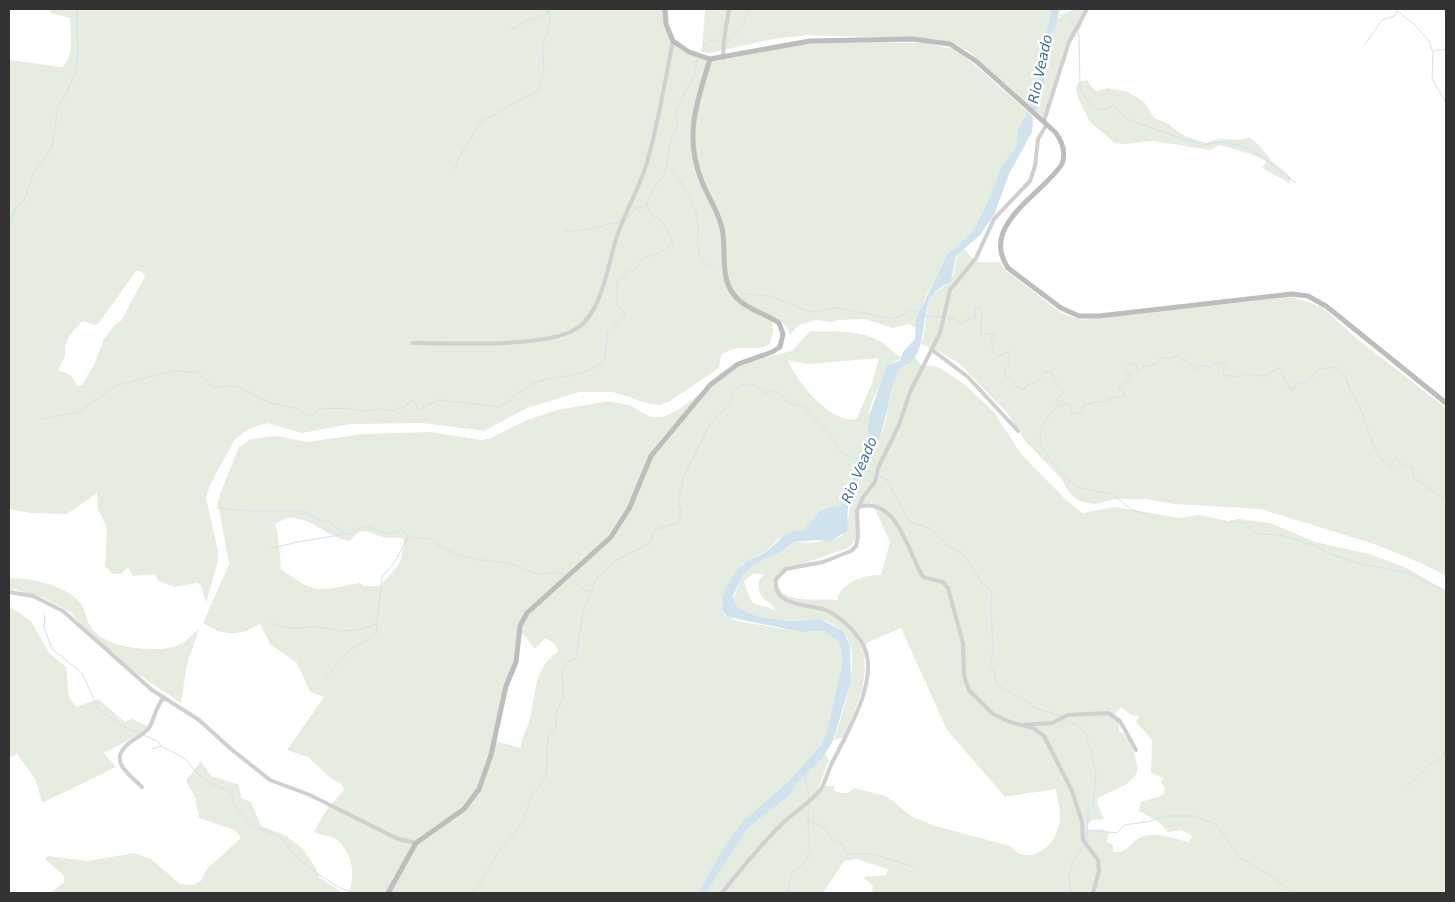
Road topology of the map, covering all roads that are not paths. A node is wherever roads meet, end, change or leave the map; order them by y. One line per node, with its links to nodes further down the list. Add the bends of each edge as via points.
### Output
1 (665, 9): 4 (main road, via 666,24)
2 (729, 9): 5 (street)
3 (1088, 9): 7 (street, via 1069,42)
4 (674, 41): 6 (main road, via 689,52); 8 (street, via 647,161 618,234 594,309 585,323 565,334 530,340)
5 (723, 58): 6 (main road); 7 (main road, via 798,42 939,41 961,49)
6 (710, 60): 18 (main road, via 693,116 696,163 721,221 725,268 731,290 741,302 779,324 782,343 776,350 730,369 710,385 652,454 629,509 611,537 527,613 519,632 516,662 506,686 491,755 479,789 464,809)
7 (1045, 123): 9 (street, via 1038,139 1030,181 994,218 976,258 950,290 942,328); 10 (main road, via 1062,143 1062,164 1003,228 1000,245 1003,262 1008,268 1060,308 1079,316 1099,316 1292,294 1308,296 1326,306)
8 (413, 343)
9 (931, 349): 11 (street, via 975,383); 12 (street, via 910,392 875,482)
10 (1446, 403)
11 (1018, 431)
12 (859, 507): 15 (street, via 875,506 886,512 904,536 923,577 942,582 948,588 963,642 964,676 969,690 993,714); 20 (street, via 856,518 858,541 853,549 814,564 786,569 778,575 776,582 777,591 784,598 805,607 826,610 843,620 856,635 866,656 867,676 863,695 822,788 775,831)
13 (9, 592): 14 (street, via 33,596 63,611)
14 (164, 698): 17 (street, via 154,711 149,727 125,746 120,758 122,766); 18 (street, via 199,720 270,780 398,840)
15 (1020, 725): 16 (street, via 1052,723 1068,715 1108,713 1120,721); 21 (street, via 1033,728 1044,736 1072,791 1082,822 1083,840 1100,865)
16 (1136, 750)
17 (142, 787)
18 (416, 842): 19 (main road)
19 (388, 893)
20 (722, 893)
21 (1093, 893)

